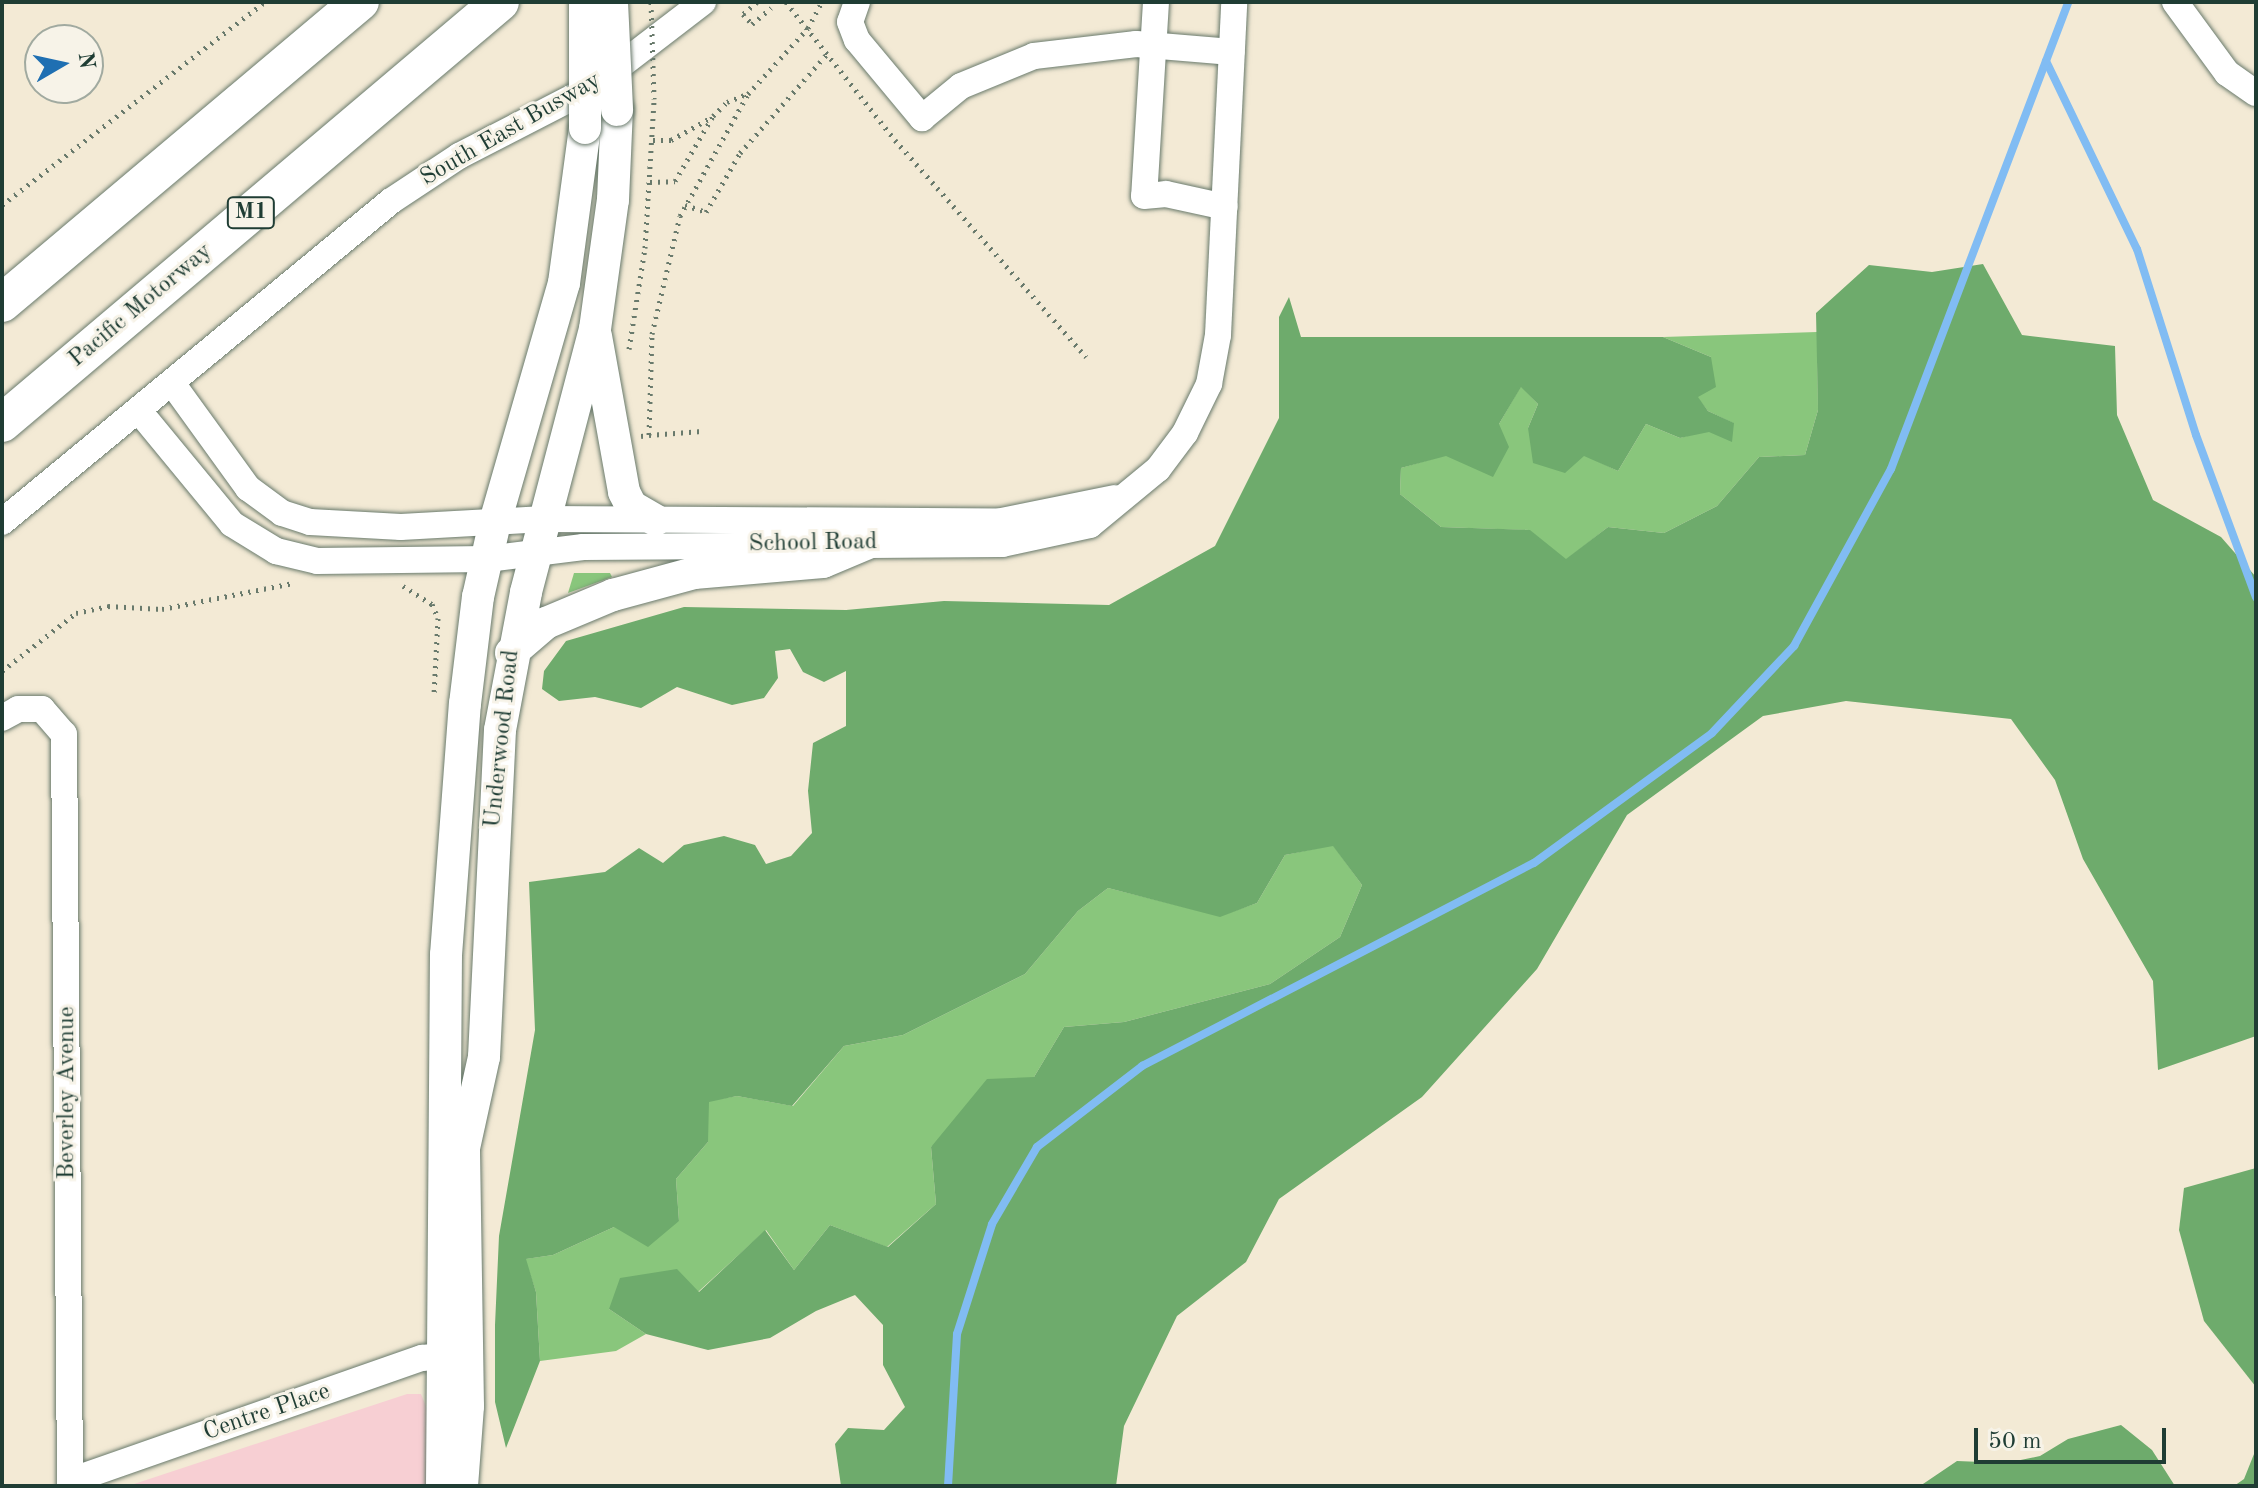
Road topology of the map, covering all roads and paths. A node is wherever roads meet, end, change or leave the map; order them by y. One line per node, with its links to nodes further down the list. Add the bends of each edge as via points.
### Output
1 (265, 2): 25 (path)
2 (360, 2): 28 (highway)
3 (500, 2): 34 (highway, Pacific Motorway / M1)
4 (585, 2): 42 (main road, Underwood Road, bridge, via 585,128 564,283)
5 (612, 2): 29 (main road, Underwood Road, bridge, via 617,110 613,200)
6 (651, 2): 23 (path, bridge)
7 (703, 2): 32 (street, South East Busway, via 591,88 459,156 391,201)
8 (757, 2): 15 (path, via 743,14 752,24)
9 (786, 2): 16 (path)
10 (822, 2): 16 (path)
11 (857, 2): 17 (street, via 850,22 857,40 922,118 961,86 1034,56 1097,45)
12 (1156, 2): 17 (street)
13 (1234, 2): 18 (street, School Road)
14 (2175, 2): 20 (street, via 2227,73)
15 (771, 8)
16 (808, 28): 19 (path); 21 (path)
17 (1152, 45): 18 (street); 27 (street, via 1144,196 1166,194)
18 (1232, 52): 27 (street, School Road)
19 (828, 53): 26 (path, via 740,153 706,212); 30 (path, via 895,140)
20 (2256, 93)
21 (748, 94): 22 (path, via 727,102); 26 (path)
22 (713, 116): 23 (path, via 671,140); 24 (path, via 675,181)
23 (653, 140): 24 (path)
24 (650, 182): 31 (path)
25 (2, 205)
26 (685, 205): 36 (path, via 652,334)
27 (1225, 207): 38 (street, School Road, via 1218,335 1209,384 1185,433 1158,469)
28 (2, 303)
29 (595, 329): 39 (main road, Underwood Road); 40 (main road, via 624,492 631,506)
30 (1086, 357)
31 (629, 365)
32 (172, 383): 33 (street, South East Busway); 42 (street, via 248,488 282,513 356,526)
33 (139, 411): 41 (street, South East Busway); 45 (street, via 232,524 276,551 317,561)
34 (2, 423)
35 (702, 431): 36 (path)
36 (649, 435): 37 (path)
37 (633, 437)
38 (1126, 495): 40 (street, School Road, via 1002,521); 43 (street, School Road, via 1090,525 1040,539)
39 (545, 519): 40 (street, School Road); 42 (street, School Road); 44 (main road, Underwood Road)
40 (655, 520)
41 (2, 522)
42 (495, 522): 45 (main road, Underwood Road)
43 (868, 543): 44 (street, School Road); 48 (main road, via 823,562 694,573 613,595 546,623)
44 (537, 552): 45 (street, School Road); 48 (main road, Underwood Road)
45 (487, 559): 52 (main road, Underwood Road, via 465,704 446,955)
46 (392, 582): 50 (path, via 432,604 438,618)
47 (297, 583): 49 (path, via 162,609 108,606 76,613)
48 (511, 653): 52 (main road, Underwood Road, via 493,819 484,1057 464,1148)
49 (2, 671)
50 (434, 695)
51 (2, 718): 53 (street, Beverley Avenue, via 18,709 42,709 64,734)
52 (455, 1355): 53 (street, Centre Place); 54 (main road, Underwood Road); 55 (main road, Underwood Road)
53 (70, 1484)
54 (442, 1486)
55 (462, 1486)

